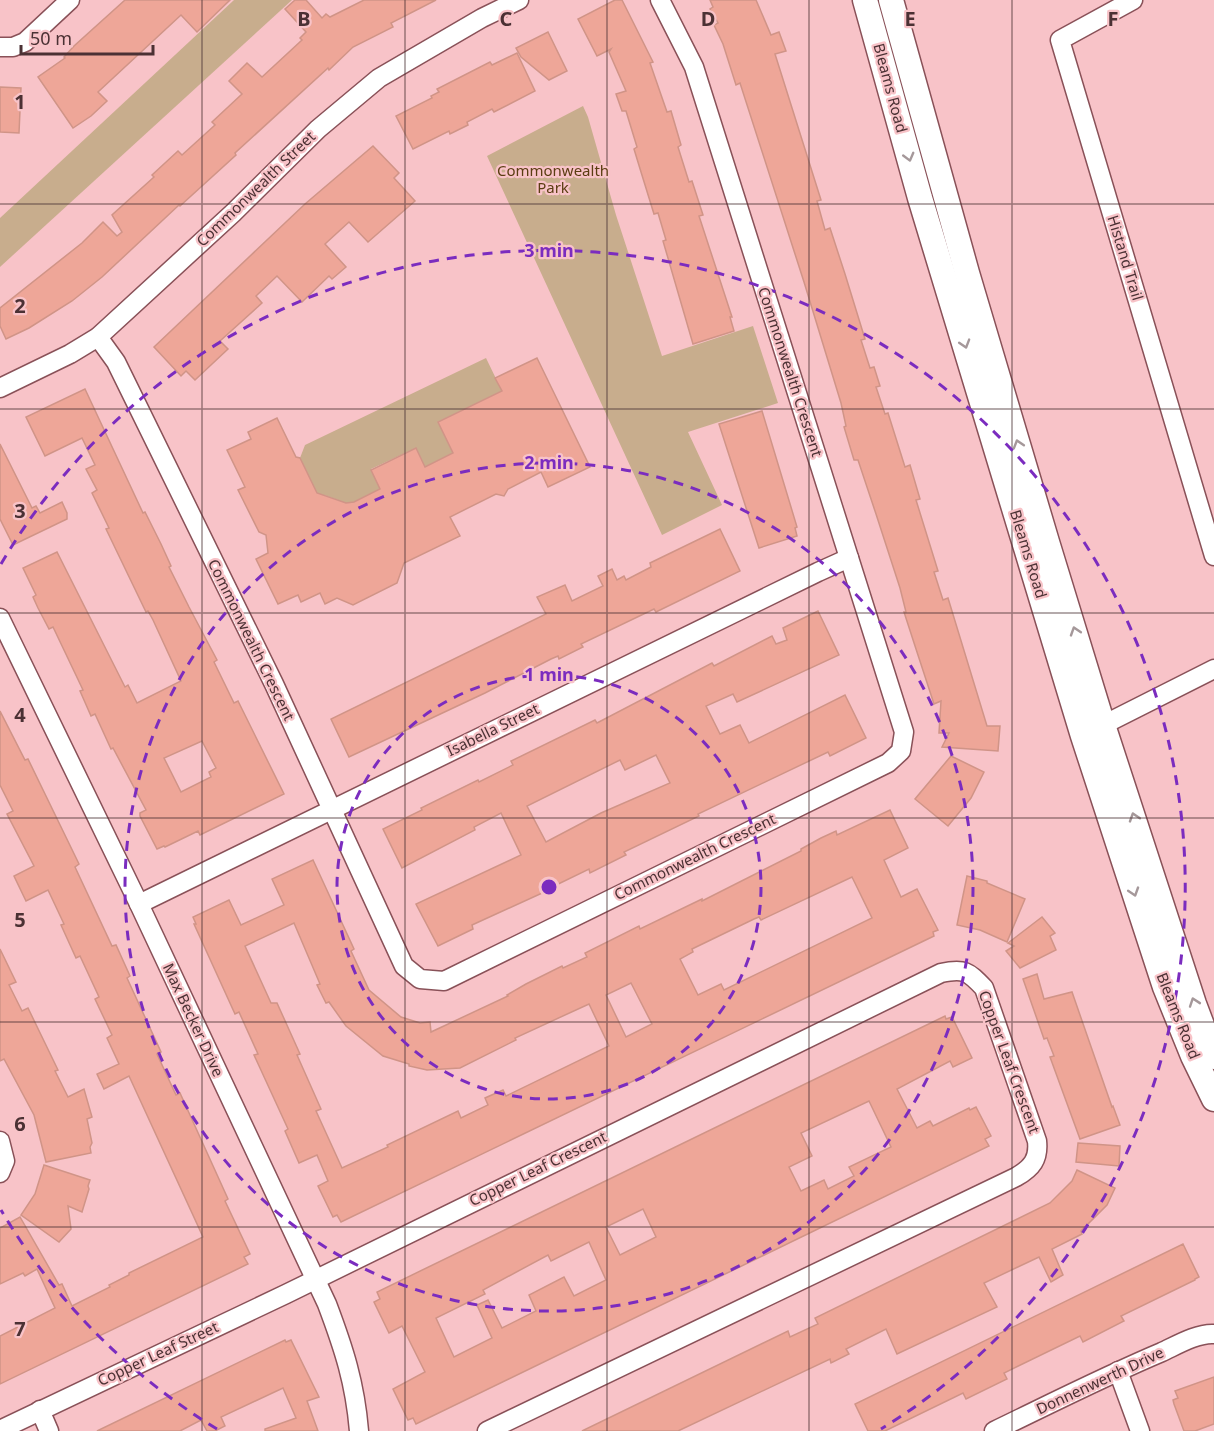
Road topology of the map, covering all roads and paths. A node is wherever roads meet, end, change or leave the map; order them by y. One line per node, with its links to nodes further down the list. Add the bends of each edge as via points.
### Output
1 (70, 0): 7 (street, via 25,42)
2 (519, 0): 8 (street, Commonwealth Street, via 380,78 318,129)
3 (660, 0): 11 (street, Commonwealth Crescent, via 694,68)
4 (865, 0): 18 (main road, Bleams Road, one-way to 18, via 1083,736 1165,987)
5 (891, 0): 14 (main road, Bleams Road, one-way to 5, via 967,273)
6 (1132, 0): 10 (street, Histand Trail, via 1060,40)
7 (0, 47)
8 (99, 337): 9 (street, Commonwealth Street); 15 (street, Commonwealth Crescent, via 132,394)
9 (0, 388)
10 (1214, 556)
11 (849, 558): 15 (street, Isabella Street); 15 (street, Commonwealth Crescent, via 904,732 901,751 888,763 444,981 420,979 405,966)
12 (0, 618): 16 (street, Max Becker Drive)
13 (1214, 669): 14 (street)
14 (1103, 724): 17 (main road, Bleams Road, one-way to 14)
15 (331, 809): 16 (street, Isabella Street)
16 (139, 904): 21 (street, Max Becker Drive)
17 (1214, 1057)
18 (1214, 1099)
19 (0, 1142): 20 (street, via 4,1161)
20 (0, 1173)
21 (315, 1278): 24 (street, Copper Leaf Street); 27 (street, Max Becker Drive, via 346,1356); 28 (street, Copper Leaf Crescent, via 941,973 959,969 972,975 984,988 1037,1140 1035,1161 1028,1170)
22 (1212, 1329): 23 (street, Donnenwerth Drive)
23 (1118, 1371): 29 (street, Donnenwerth Drive); 30 (street)
24 (40, 1410): 25 (street, Copper Leaf Street); 26 (street)
25 (0, 1430)
26 (49, 1431)
27 (359, 1431)
28 (487, 1431)
29 (994, 1431)
30 (1140, 1431)

